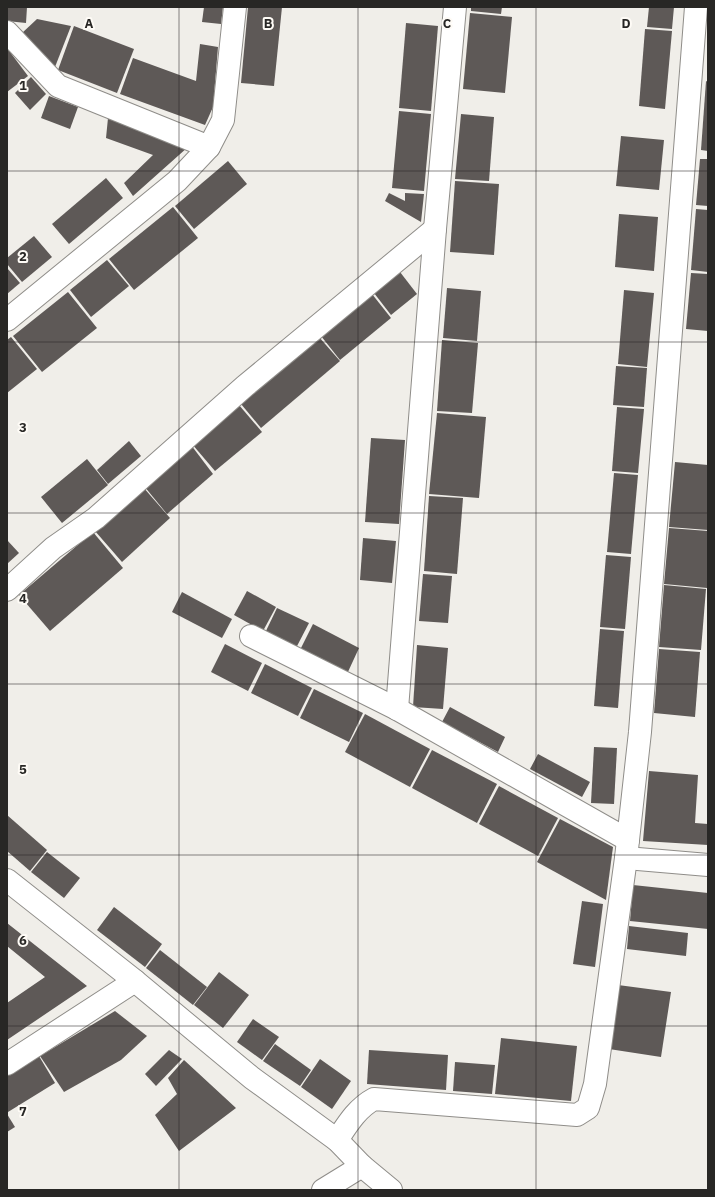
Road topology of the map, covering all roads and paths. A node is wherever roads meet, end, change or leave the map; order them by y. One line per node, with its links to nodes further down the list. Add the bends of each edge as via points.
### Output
1 (235, 7): 5 (street, via 223,120)
2 (455, 7): 6 (street)
3 (696, 7): 11 (street, via 640,732)
4 (7, 32): 5 (street, via 58,86)
5 (209, 147): 7 (street, via 177,181)
6 (435, 229): 8 (street, via 245,386 96,518 53,548); 10 (street)
7 (7, 320)
8 (7, 590)
9 (251, 636): 10 (street)
10 (397, 709): 11 (street)
11 (627, 849): 12 (street); 16 (street, via 595,1084 588,1108 577,1115 374,1099 364,1104)
12 (708, 865)
13 (7, 880): 14 (street)
14 (135, 981): 15 (street); 16 (street, via 252,1078)
15 (7, 1064)
16 (337, 1140): 17 (street)
17 (362, 1166): 18 (street); 19 (street)
18 (323, 1190)
19 (391, 1190)

